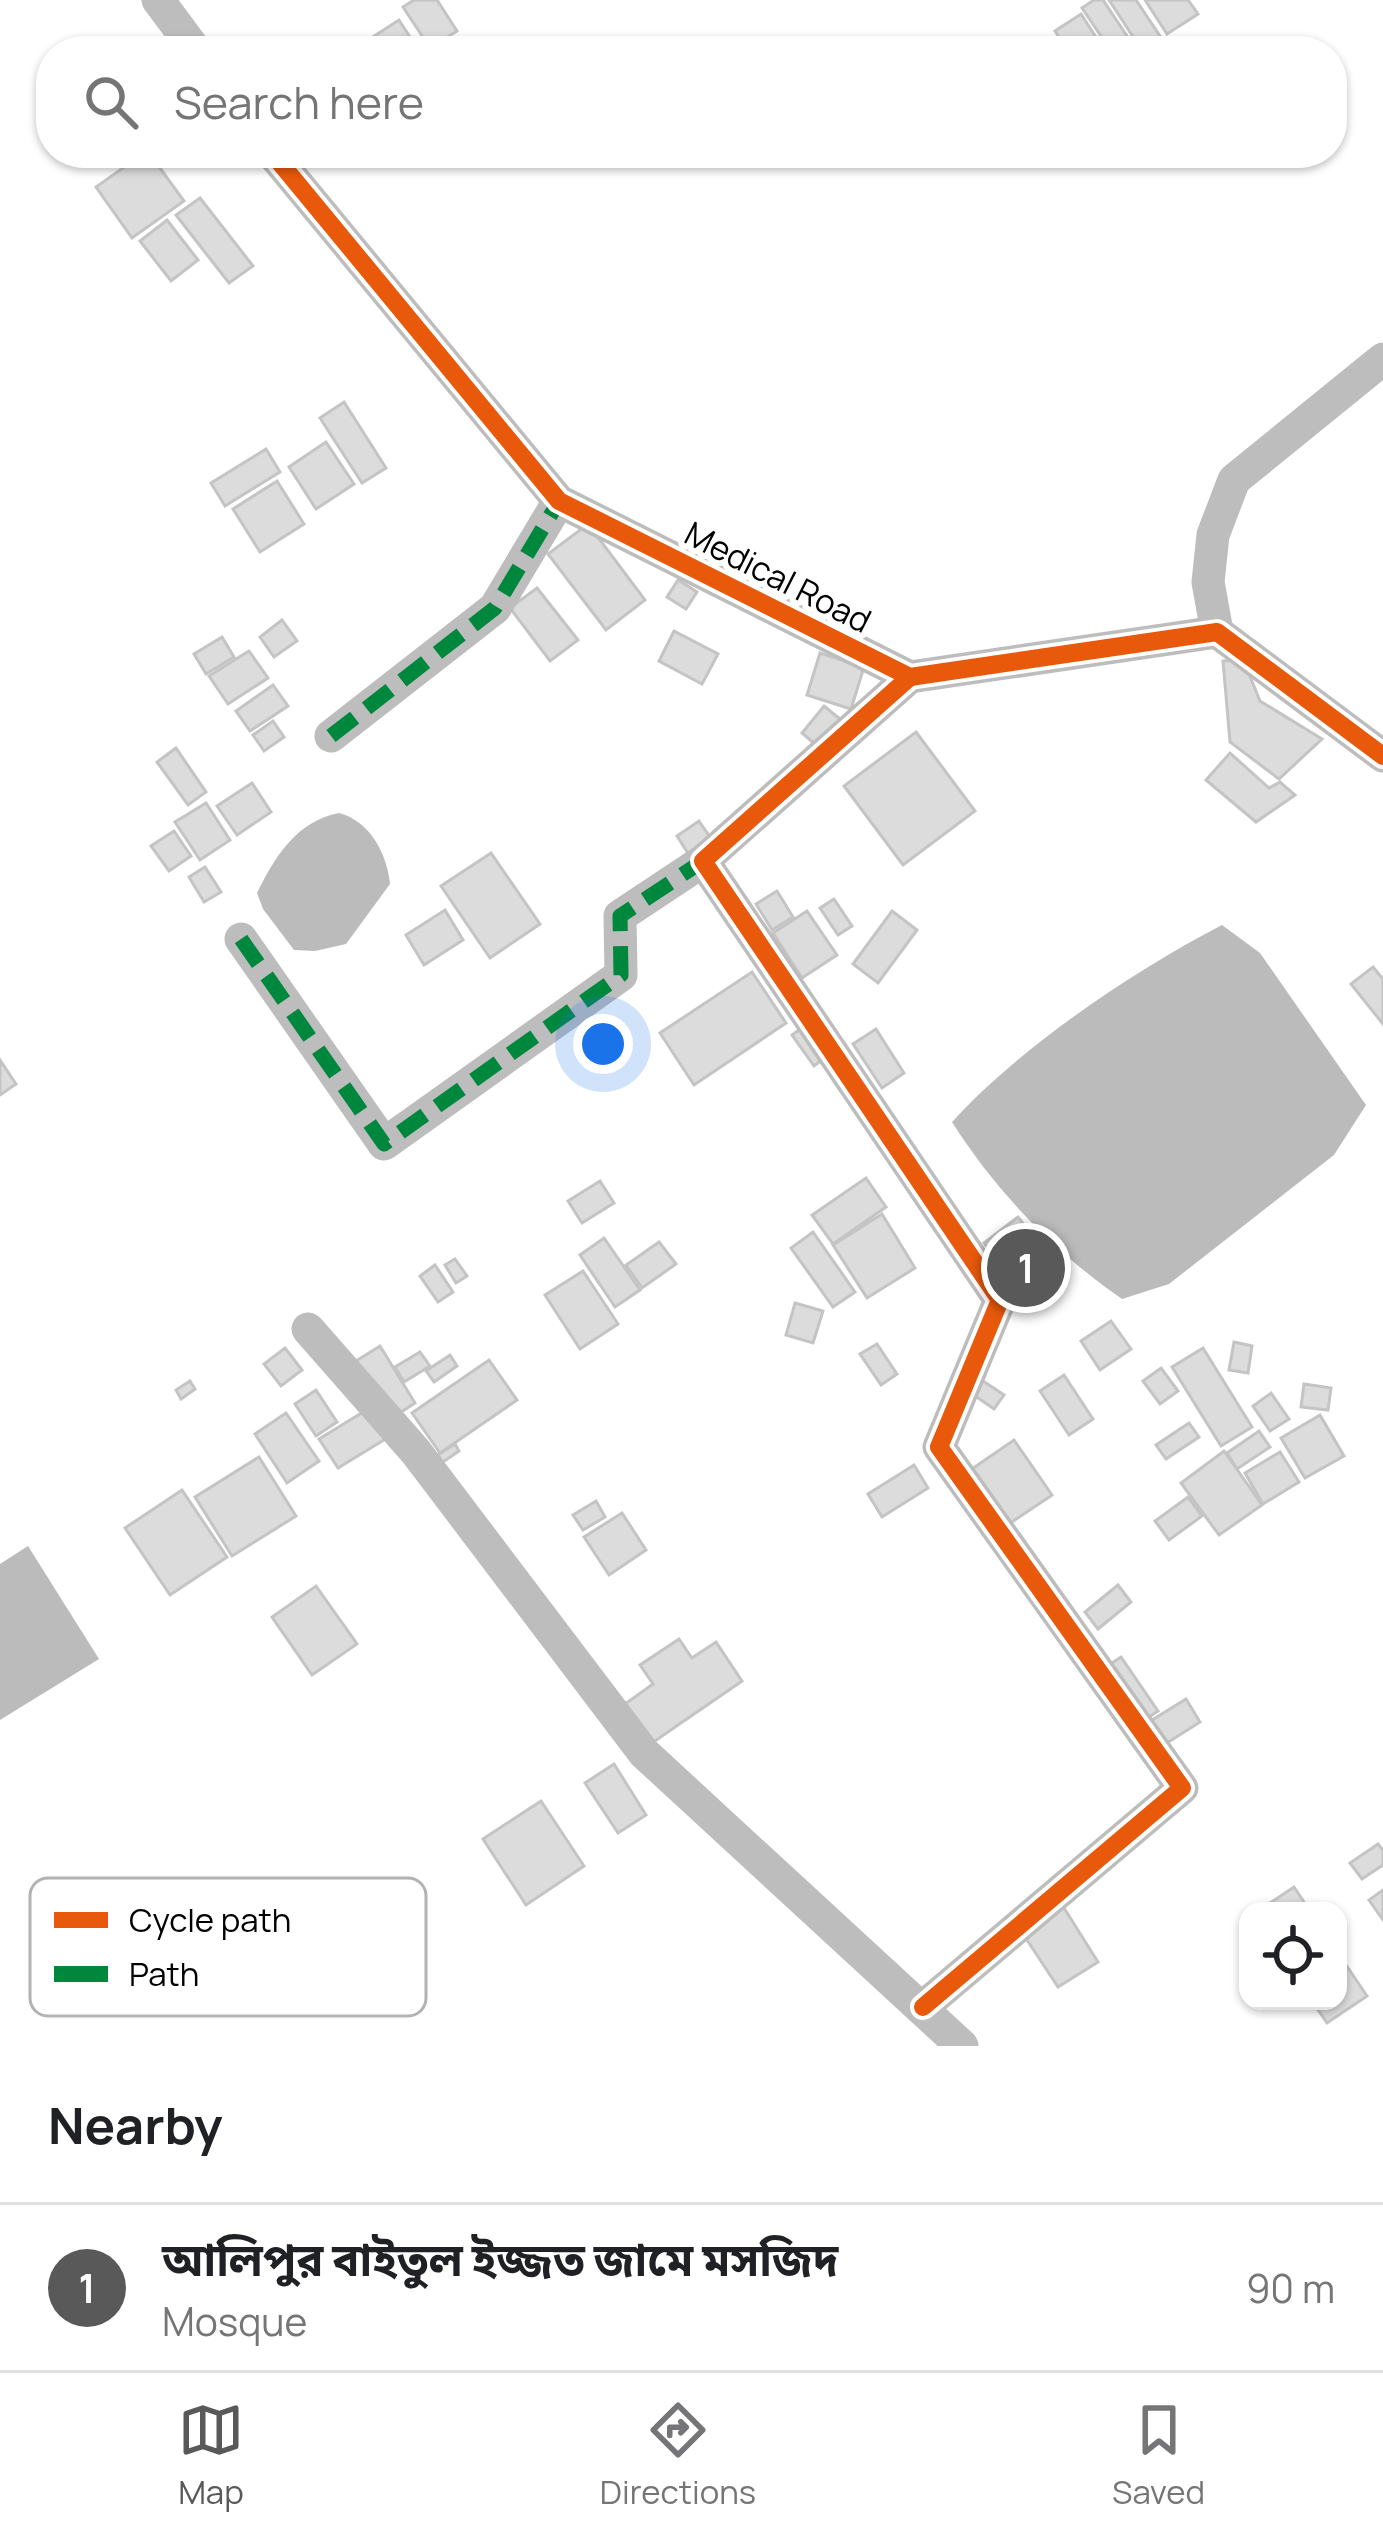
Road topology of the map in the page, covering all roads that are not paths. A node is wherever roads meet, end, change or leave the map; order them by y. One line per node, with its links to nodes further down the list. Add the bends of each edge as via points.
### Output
1 (158, 0): 2 (street)
2 (185, 36)
3 (284, 168): 5 (street, Medical Road)
4 (1383, 359): 6 (street, via 1234,480 1208,582)
5 (559, 501): 7 (street, Medical Road); 8 (street, via 495,608)
6 (1217, 632): 7 (street); 9 (street)
7 (910, 677): 10 (street)
8 (332, 736)
9 (1383, 756)
10 (704, 861): 11 (street, via 620,916 622,975 384,1144); 13 (street, via 1000,1300 939,1447 1182,1788)
11 (241, 939)
12 (308, 1330): 13 (street, via 416,1452 644,1753)
13 (923, 2007): 14 (street)
14 (962, 2046)

